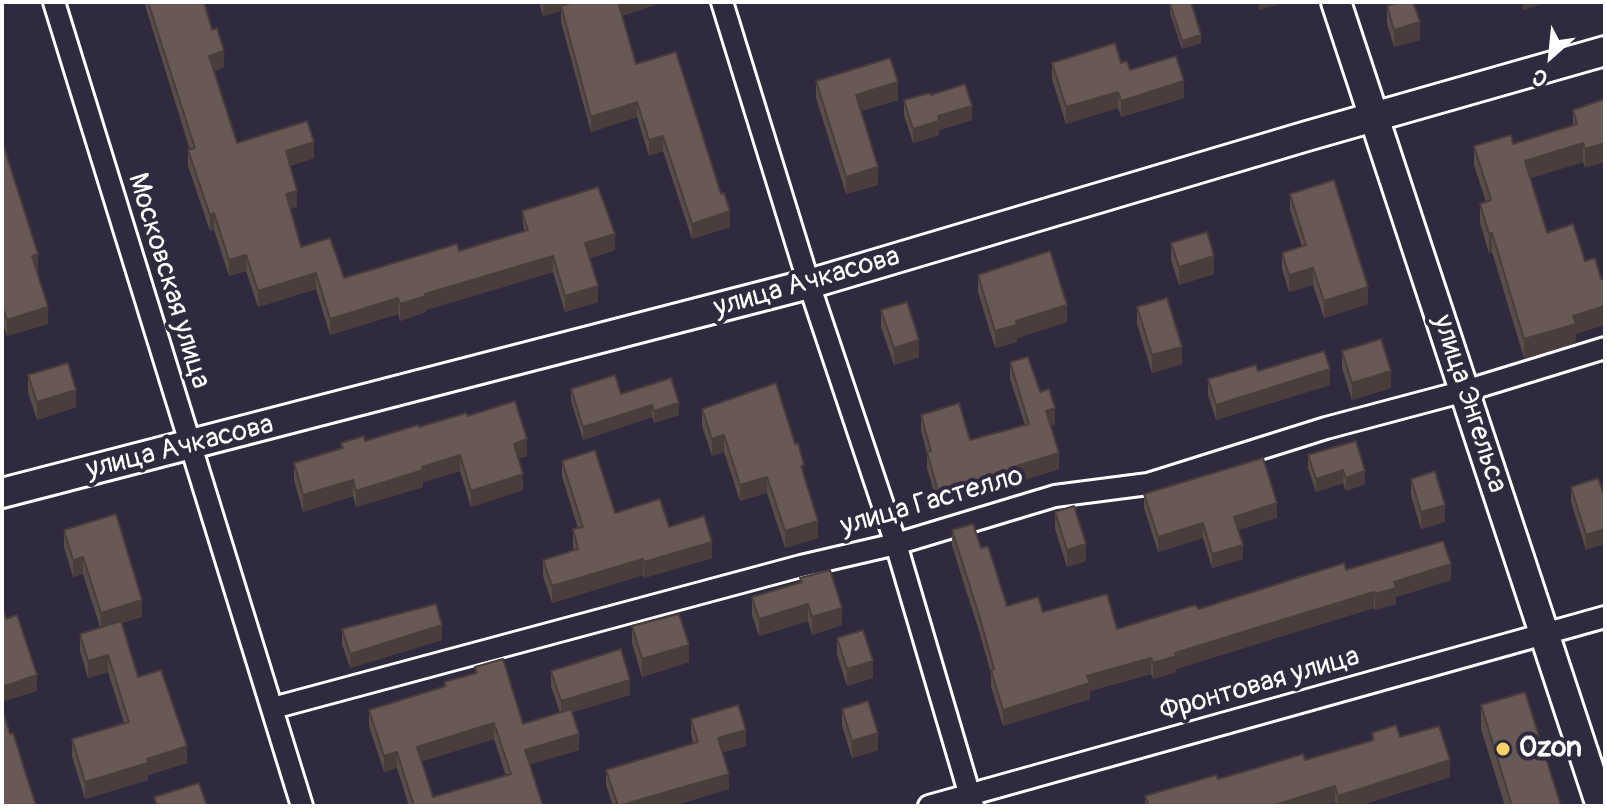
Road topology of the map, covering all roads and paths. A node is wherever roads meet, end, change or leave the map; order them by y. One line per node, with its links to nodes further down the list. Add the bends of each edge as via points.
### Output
1 (54, 2): 9 (street, Московская улица)
2 (722, 2): 6 (street)
3 (1336, 2): 5 (street, улица Энгельса)
4 (1605, 51): 5 (street, улица Ачкасова)
5 (1373, 117): 6 (street, улица Ачкасова); 8 (street, улица Энгельса)
6 (809, 284): 9 (street, улица Ачкасова); 11 (street)
7 (1605, 348): 8 (street, улица Гастелло)
8 (1465, 391): 11 (street, улица Гастелло, via 1148,484 1055,496); 13 (street, улица Энгельса)
9 (190, 446): 10 (street, улица Ачкасова); 14 (street, Московская улица)
10 (2, 493)
11 (896, 544): 14 (street, улица Гастелло); 15 (street)
12 (1605, 617): 13 (street, Фронтовая улица)
13 (1545, 634): 15 (street, Фронтовая улица); 18 (street, улица Энгельса)
14 (273, 708): 16 (street, Московская улица)
15 (972, 801): 17 (street, Фронтовая улица)
16 (302, 806)
17 (929, 806)
18 (1601, 806)

